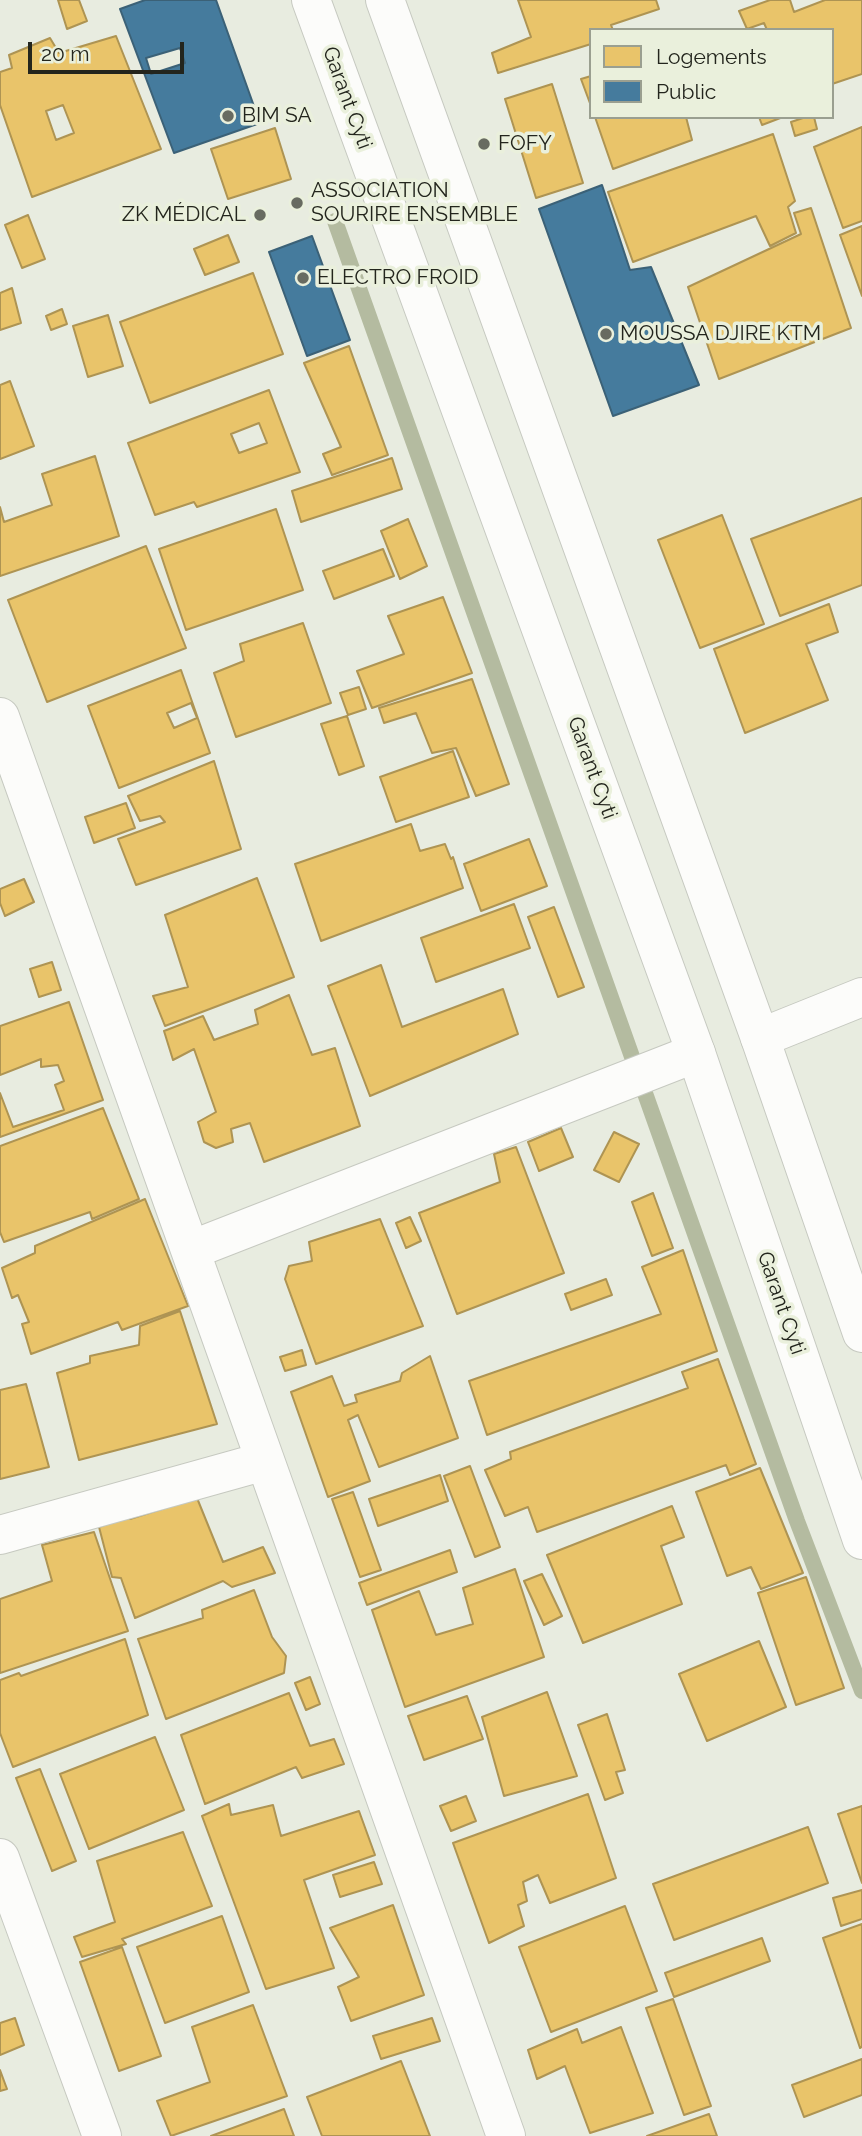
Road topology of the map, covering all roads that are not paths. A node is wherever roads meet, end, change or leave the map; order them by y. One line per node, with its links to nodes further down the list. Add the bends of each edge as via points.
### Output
1 (311, 0): 6 (main road, Garant Cyti)
2 (385, 0): 5 (main road)
3 (2, 730): 7 (main road)
4 (862, 997): 5 (main road)
5 (760, 1038): 8 (main road)
6 (696, 1053): 7 (main road); 11 (main road, Garant Cyti)
7 (191, 1250): 9 (main road)
8 (862, 1334)
9 (265, 1461): 10 (main road); 14 (main road)
10 (0, 1535)
11 (862, 1540)
12 (0, 1858): 13 (main road)
13 (102, 2136)
14 (506, 2136)

